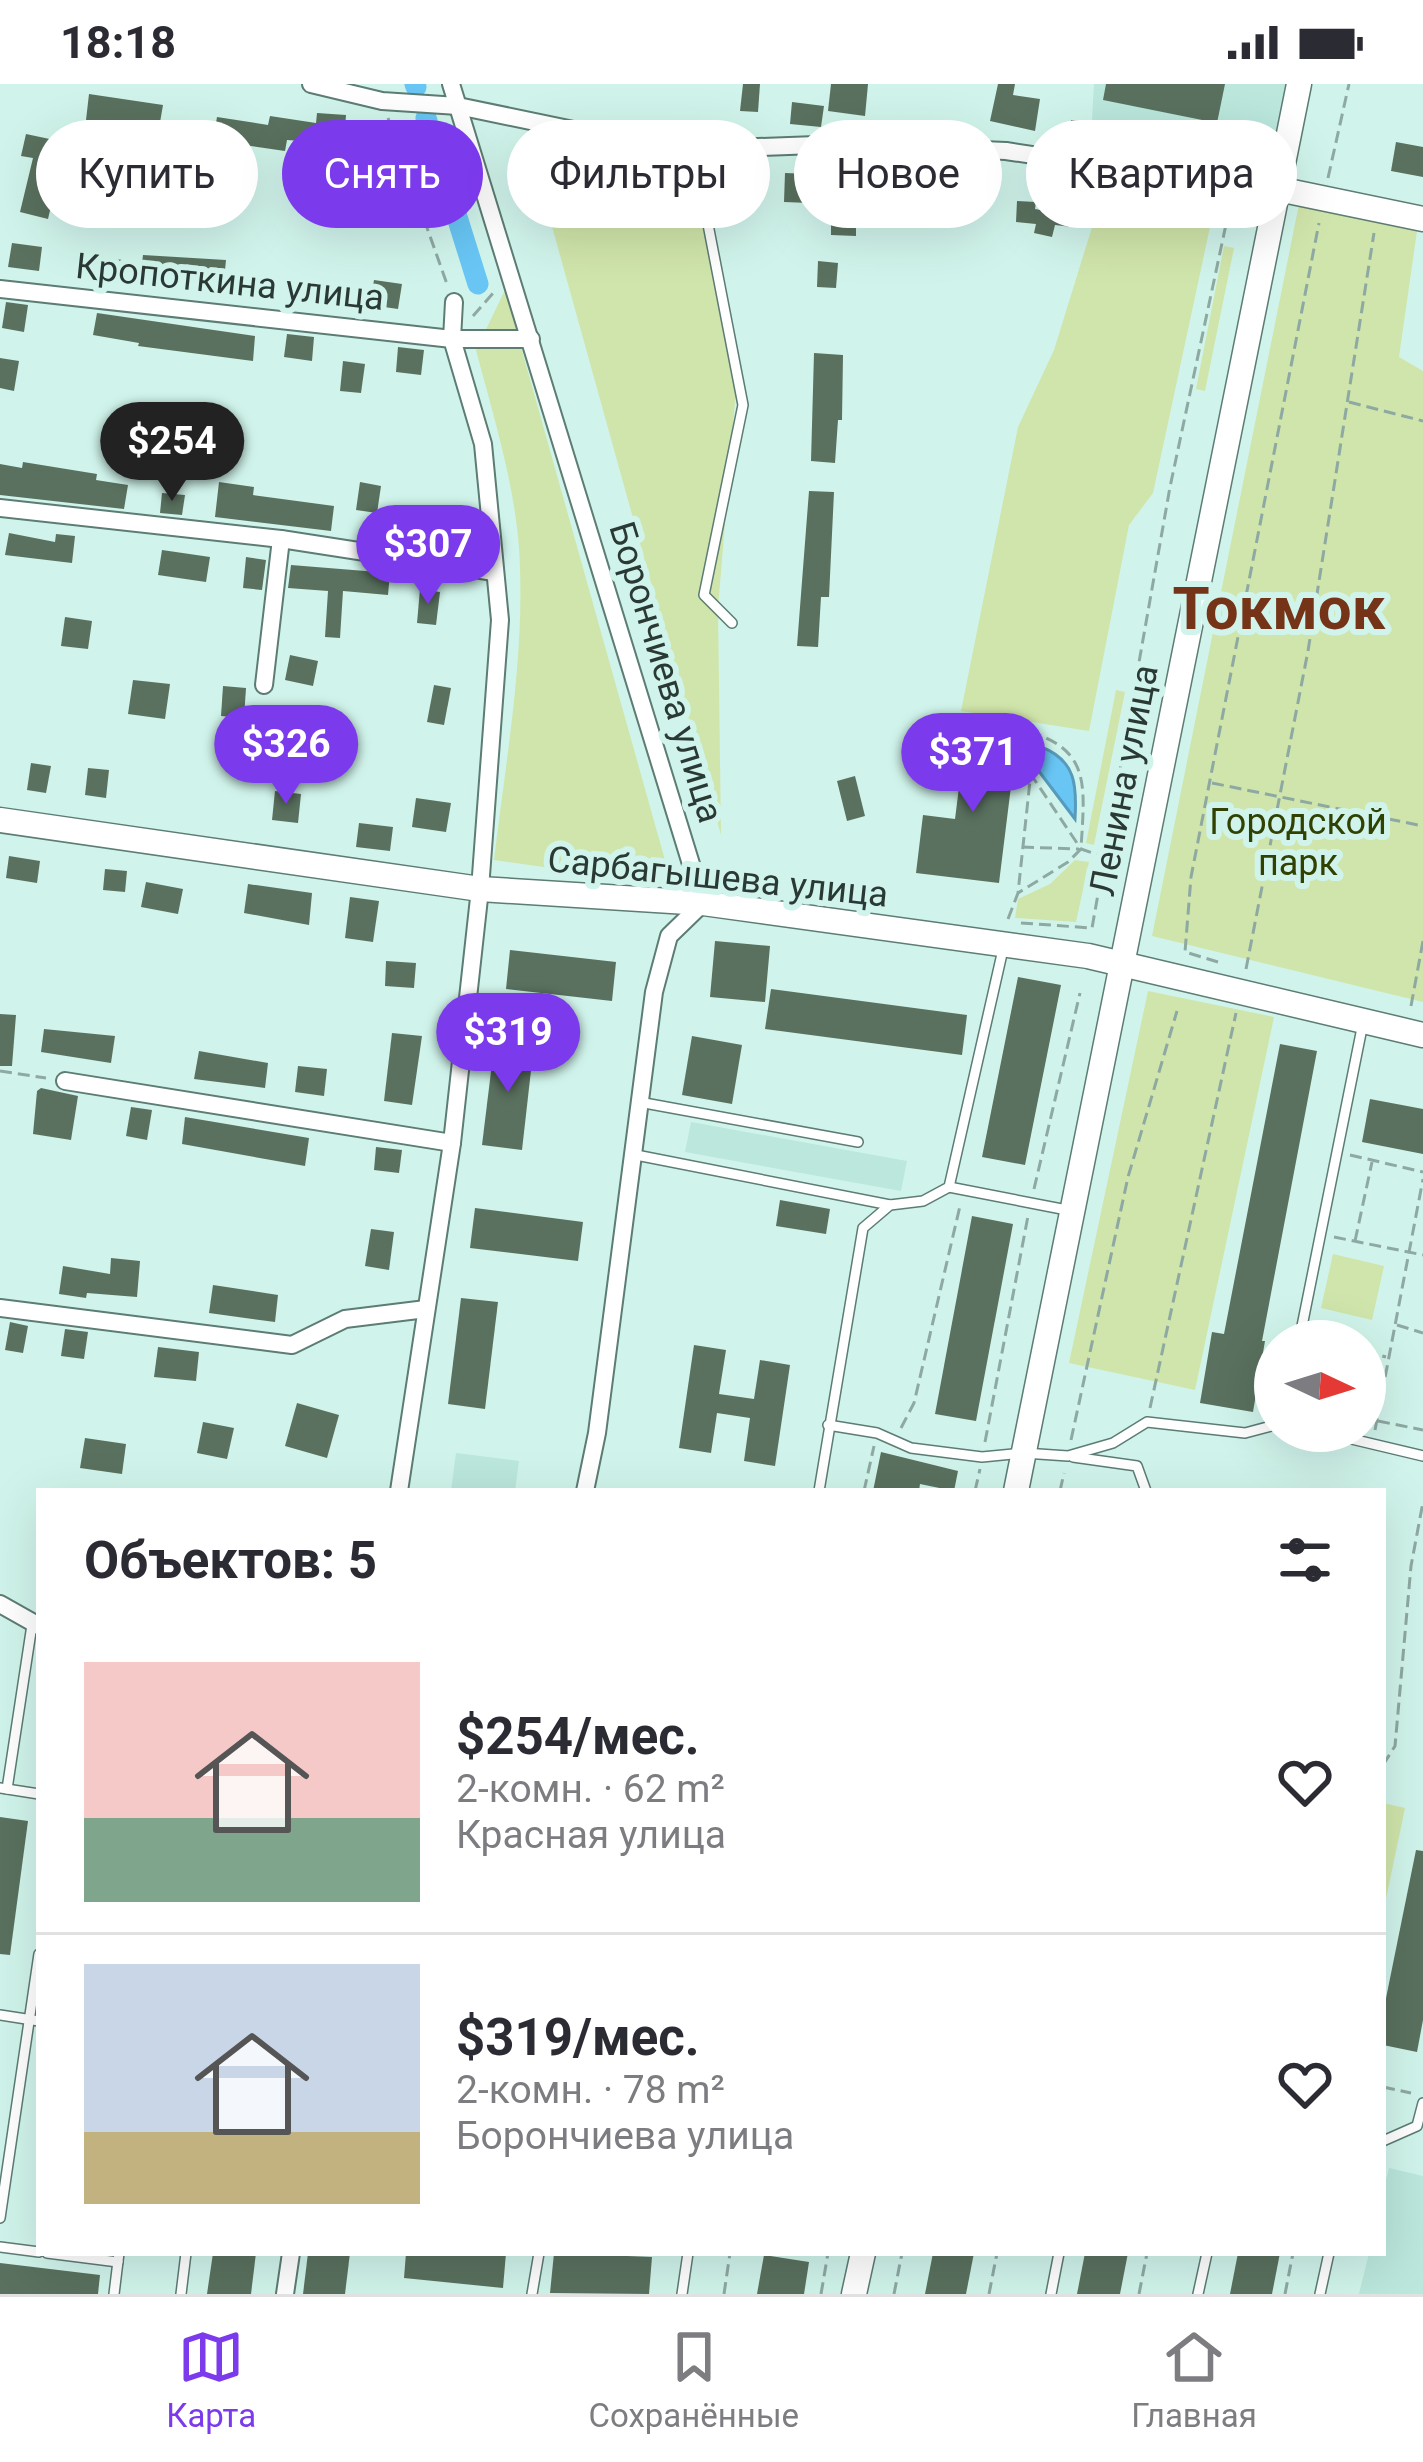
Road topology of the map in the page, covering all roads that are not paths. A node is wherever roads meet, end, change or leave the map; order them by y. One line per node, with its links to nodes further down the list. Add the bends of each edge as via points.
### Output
1 (311, 84): 4 (street, via 382,101)
2 (451, 84): 4 (street, Борончиева улица)
3 (1300, 84): 6 (street, Ленина улица)
4 (458, 106): 5 (street); 16 (street, Борончиева улица)
5 (510, 120)
6 (1292, 120)
7 (770, 145): 8 (street)
8 (1026, 154)
9 (1297, 193): 10 (street)
10 (1423, 219)
11 (709, 228): 20 (lane, via 743,405 704,596)
12 (1270, 228): 26 (street, Ленина улица)
13 (0, 290): 15 (street, Кропоткина улица)
14 (454, 302): 15 (street)
15 (452, 338): 16 (street, Кропоткина улица); 19 (street, via 483,444)
16 (531, 339): 24 (street, Борончиева улица)
17 (0, 508): 18 (street)
18 (281, 539): 19 (street); 21 (street)
19 (494, 572): 23 (street, via 500,620)
20 (732, 622)
21 (264, 685)
22 (0, 820): 23 (street, Сарбагышева улица)
23 (480, 890): 24 (street, Сарбагышева улица); 32 (street)
24 (703, 903): 25 (street, Сарбагышева улица); 30 (street, via 670,936)
25 (1004, 945): 26 (street, Сарбагышева улица); 34 (lane)
26 (1122, 964): 27 (street, Сарбагышева улица); 36 (street, Ленина улица)
27 (1363, 1022): 28 (street, Сарбагышева улица); 39 (lane)
28 (1414, 1033)
29 (65, 1082): 32 (street)
30 (639, 1102): 31 (lane); 33 (street)
31 (858, 1142)
32 (452, 1143): 38 (street)
33 (631, 1154): 35 (lane); 47 (street)
34 (949, 1186): 35 (lane, via 923,1201); 36 (lane)
35 (890, 1205): 40 (lane, via 863,1228)
36 (1072, 1211): 43 (street, Ленина улица)
37 (0, 1308): 38 (street, via 292,1345 345,1319)
38 (426, 1309): 46 (street)
39 (1303, 1320)
40 (827, 1425): 43 (lane, via 911,1448); 48 (lane)
41 (1254, 1431): 44 (lane, via 1147,1422 1113,1443)
42 (1386, 1447): 45 (lane)
43 (1024, 1453): 44 (lane); 49 (street, Ленина улица)
44 (1067, 1456): 50 (lane, via 1136,1466)
45 (1423, 1456)
46 (399, 1488)
47 (586, 1488)
48 (819, 1488)
49 (1017, 1488)
50 (1145, 1488)
51 (0, 1604): 52 (street)
52 (36, 1626): 53 (lane)
53 (3, 1789): 54 (lane)
54 (36, 1794)
55 (0, 2015): 56 (lane)
56 (34, 2020): 59 (lane)
57 (1423, 2099): 58 (lane, via 1417,2126)
58 (1386, 2140)
59 (0, 2218)
60 (0, 2247): 61 (lane)
61 (36, 2252)
62 (186, 2256): 72 (lane)
63 (291, 2256): 73 (street)
64 (538, 2256): 74 (lane)
65 (688, 2256): 75 (lane)
66 (862, 2256): 76 (street)
67 (1058, 2256): 77 (lane)
68 (1206, 2256): 78 (lane)
69 (1328, 2256): 79 (lane)
70 (119, 2257): 71 (lane)
71 (114, 2294)
72 (181, 2294)
73 (285, 2294)
74 (532, 2294)
75 (682, 2294)
76 (854, 2294)
77 (1052, 2294)
78 (1198, 2294)
79 (1320, 2294)

